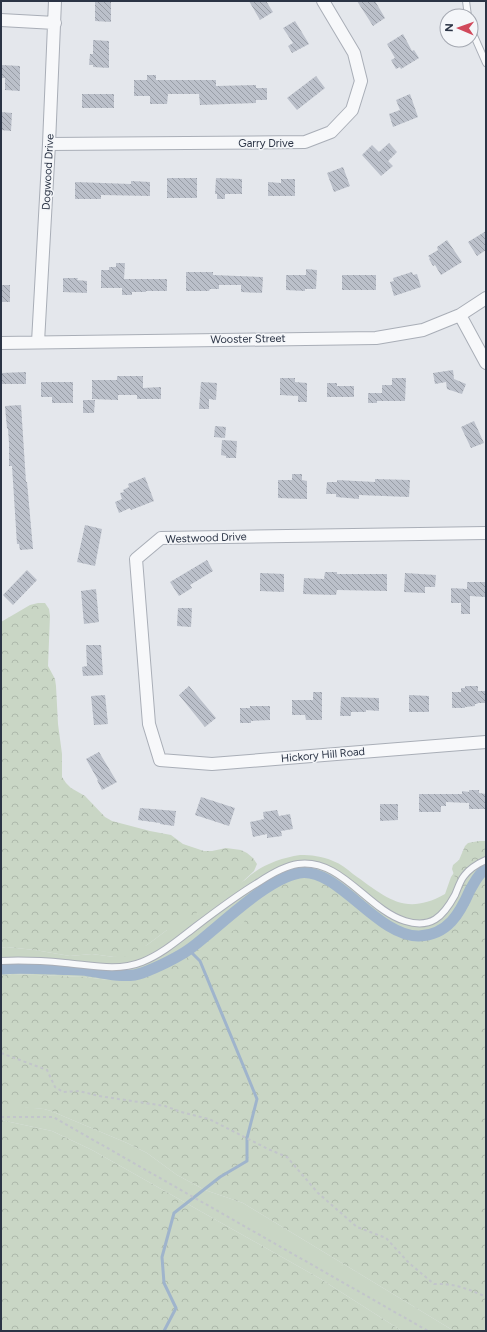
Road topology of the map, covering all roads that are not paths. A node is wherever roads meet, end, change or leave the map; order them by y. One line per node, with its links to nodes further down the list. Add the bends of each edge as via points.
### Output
1 (55, 1): 4 (street, Dogwood Drive)
2 (323, 1): 7 (street, Garry Drive, via 354,53 361,81 352,110 331,132 305,142)
3 (1, 20): 4 (street)
4 (55, 23): 7 (street, Dogwood Drive)
5 (479, 47): 6 (lane)
6 (486, 63)
7 (49, 144): 10 (street, Dogwood Drive)
8 (486, 298): 9 (street, Wooster Street)
9 (460, 315): 10 (street, Wooster Street, via 423,330 376,338); 12 (street)
10 (38, 342): 11 (street, Wooster Street)
11 (1, 343)
12 (486, 363)
13 (486, 533): 15 (street, Westwood Drive, via 161,538 136,559 149,724)
14 (486, 742): 15 (street, Hickory Hill Road, via 212,764)
15 (160, 760)
16 (486, 860): 17 (lane, via 472,867 464,876 445,911 428,922 418,924 403,920 383,909 324,866 298,864 277,871 239,894 166,950 141,962 114,968 58,962)
17 (1, 961)

